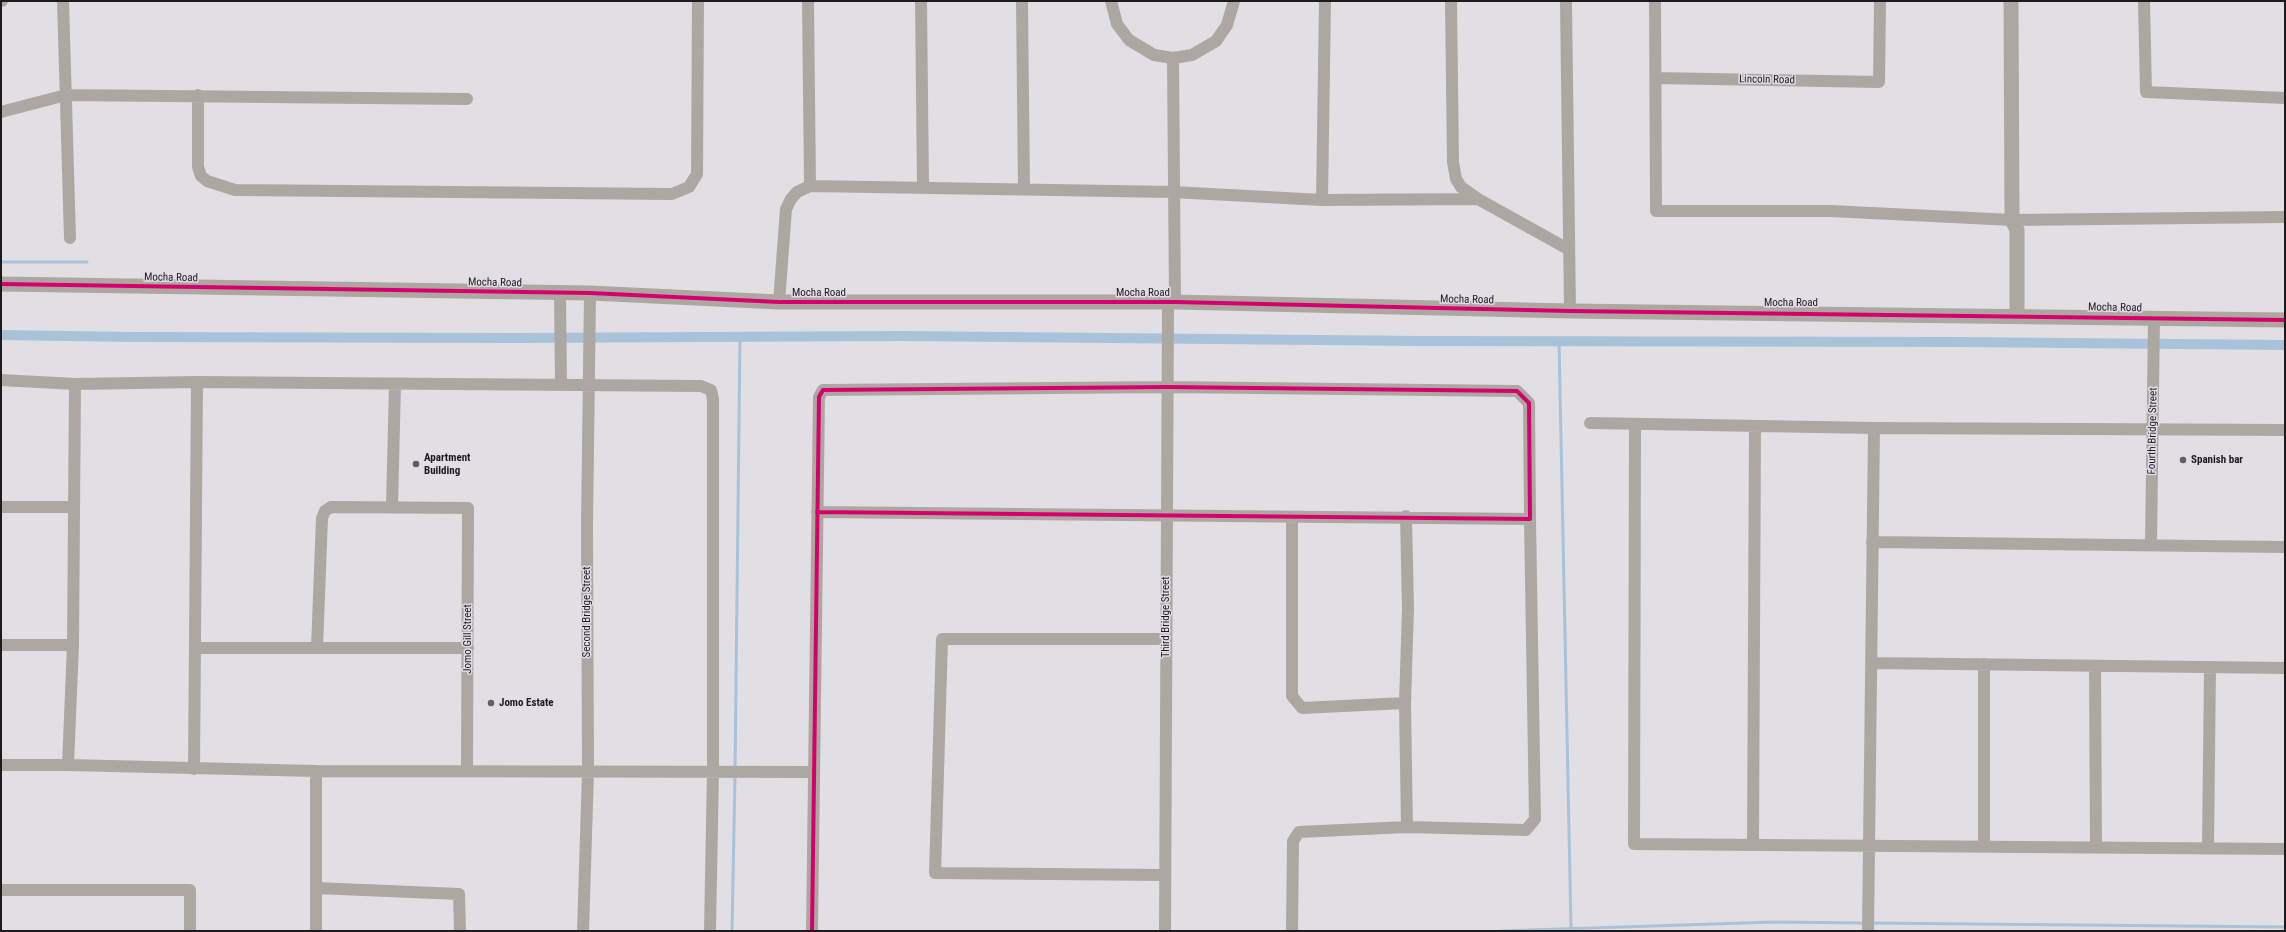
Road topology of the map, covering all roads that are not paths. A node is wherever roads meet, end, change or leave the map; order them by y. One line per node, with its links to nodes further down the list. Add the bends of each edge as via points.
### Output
1 (63, 1): 18 (street)
2 (698, 1): 19 (street, via 697,174 689,186 672,194 236,190 207,181 199,171)
3 (808, 1): 23 (street)
4 (922, 1): 24 (street)
5 (1022, 1): 25 (street)
6 (1111, 1): 16 (street, via 1117,24 1129,40 1154,55)
7 (1234, 1): 16 (street, via 1227,26 1216,41 1192,55)
8 (1326, 1): 28 (street)
9 (1451, 1): 27 (street, via 1454,173 1461,187)
10 (1566, 1): 32 (street)
11 (1655, 1): 17 (street)
12 (1880, 1): 17 (street, Lincoln Road, via 1879,82)
13 (2011, 1): 30 (street)
14 (2022, 1): 30 (street)
15 (2144, 1): 20 (street, via 2146,92)
16 (1173, 58): 26 (street, Third Bridge Street)
17 (1656, 78): 30 (street, via 1656,211 1831,211)
18 (66, 95): 19 (street); 22 (street); 31 (street)
19 (198, 95): 21 (street)
20 (2285, 98)
21 (467, 99)
22 (1, 112)
23 (810, 186): 24 (street); 36 (street, via 797,192 786,209)
24 (923, 187): 25 (street)
25 (1024, 190): 26 (street)
26 (1174, 192): 28 (street); 37 (street, Third Bridge Street)
27 (1478, 199): 28 (street); 32 (street)
28 (1322, 200)
29 (2285, 217): 30 (street)
30 (2017, 223): 39 (street)
31 (70, 238)
32 (1568, 249): 38 (street)
33 (1, 284): 34 (street, Mocha Road)
34 (560, 293): 35 (street, Mocha Road); 46 (street)
35 (590, 293): 36 (street, Mocha Road); 47 (street, Second Bridge Street)
36 (780, 302): 37 (street, Mocha Road)
37 (1171, 302): 38 (street, Mocha Road); 48 (street, Third Bridge Street, via 1168,324)
38 (1570, 311): 39 (street, Mocha Road)
39 (2017, 316): 41 (street, Mocha Road)
40 (2285, 320): 41 (street, Mocha Road)
41 (2154, 324): 53 (street, Fourth Bridge Street)
42 (1, 380): 44 (street)
43 (197, 382): 44 (street); 45 (street); 69 (street)
44 (75, 384): 56 (street)
45 (395, 384): 46 (street); 57 (street)
46 (561, 385): 47 (street)
47 (589, 385): 83 (street, Second Bridge Street); 84 (street, via 701,386 711,390)
48 (1168, 387): 58 (street, via 823,390 819,397); 59 (street, Third Bridge Street); 62 (street, via 1517,392 1529,403)
49 (1590, 423): 50 (street)
50 (1635, 424): 51 (street); 87 (street, via 1634,844)
51 (1755, 426): 52 (street); 87 (street)
52 (1874, 428): 53 (street); 63 (street)
53 (2154, 428): 54 (street); 64 (street, Fourth Bridge Street)
54 (2285, 430)
55 (1, 507): 56 (street)
56 (73, 507): 68 (street)
57 (392, 507): 70 (street, via 331,507 325,511 322,518); 71 (street, Jomo Gill Street, via 468,508)
58 (817, 512): 59 (street); 85 (street)
59 (1167, 515): 61 (street); 66 (street, Third Bridge Street)
60 (1406, 516): 61 (street); 62 (street); 77 (street, via 1408,609)
61 (1292, 518): 77 (street, via 1292,696 1302,708)
62 (1530, 519): 86 (street, via 1535,819 1526,830)
63 (1872, 542): 64 (street); 72 (street)
64 (2151, 544): 65 (street)
65 (2285, 547)
66 (1166, 639): 93 (street, Third Bridge Street); 93 (street, via 942,639 935,873)
67 (1, 645): 68 (street)
68 (73, 645): 79 (street)
69 (196, 648): 70 (street); 80 (street)
70 (317, 648): 71 (street)
71 (468, 648): 81 (street, Jomo Gill Street)
72 (1871, 663): 73 (street); 88 (street)
73 (1984, 664): 74 (street); 89 (street)
74 (2095, 666): 75 (street); 90 (street)
75 (2210, 667): 76 (street); 91 (street)
76 (2285, 668)
77 (1404, 703): 86 (street)
78 (1, 765): 79 (street)
79 (68, 765): 80 (street)
80 (194, 769): 82 (street)
81 (467, 770): 82 (street); 83 (street)
82 (316, 771): 94 (street)
83 (588, 772): 84 (street); 99 (street, Second Bridge Street)
84 (719, 772): 85 (street); 100 (street)
85 (814, 772): 101 (street)
86 (1407, 827): 103 (street, via 1298,832 1293,841)
87 (1753, 845): 88 (street)
88 (1869, 846): 89 (street); 104 (street)
89 (1984, 847): 90 (street)
90 (2096, 848): 91 (street)
91 (2208, 848): 92 (street)
92 (2285, 849)
93 (1165, 874): 102 (street, Third Bridge Street)
94 (316, 888): 97 (street); 98 (street, via 459,894)
95 (1, 890): 96 (street, via 190,890)
96 (190, 931)
97 (316, 931)
98 (460, 931)
99 (584, 931)
100 (710, 931)
101 (812, 931)
102 (1165, 931)
103 (1292, 931)
104 (1868, 931)

